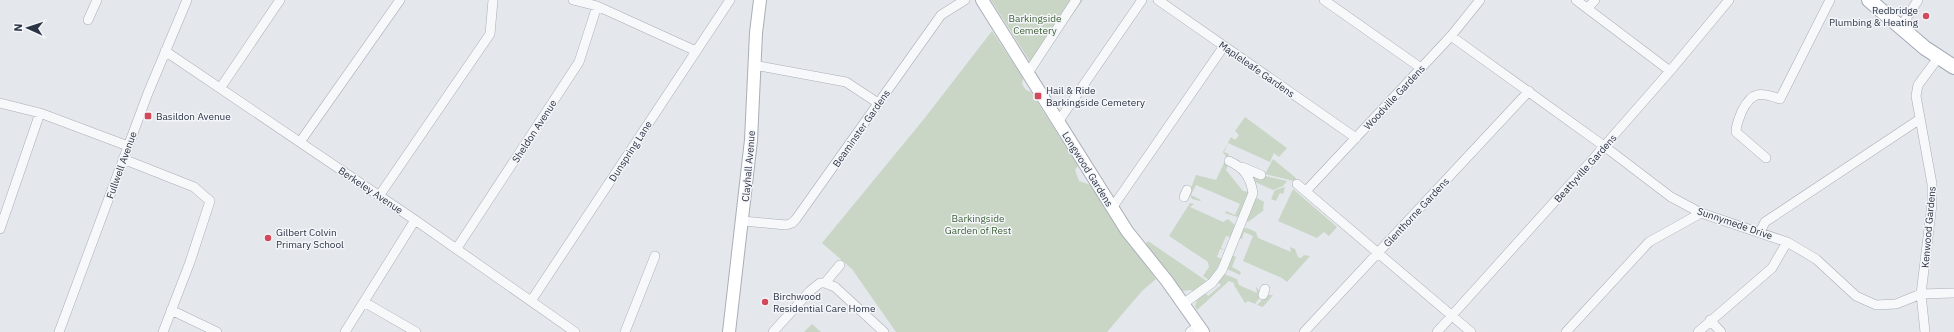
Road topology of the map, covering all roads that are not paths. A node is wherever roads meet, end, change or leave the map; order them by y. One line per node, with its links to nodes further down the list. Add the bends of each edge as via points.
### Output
1 (97, 0): 24 (street)
2 (188, 0): 28 (street, Fullwell Avenue)
3 (280, 0): 36 (street)
4 (400, 0): 44 (street)
5 (493, 0): 54 (street, via 490,34)
6 (573, 0): 22 (street)
7 (730, 0): 29 (street, Dunspring Lane)
8 (760, 0): 31 (street, Clayhall Avenue)
9 (965, 0): 39 (street, Beaminster Gardens, via 940,15)
10 (982, 0): 35 (street, Longwood Gardens)
11 (1076, 0): 35 (street)
12 (1142, 0): 42 (street)
13 (1158, 0): 27 (street, Mapleleafe Gardens)
14 (1324, 0): 33 (street)
15 (1480, 0): 26 (street, Woodville Gardens)
16 (1576, 0): 23 (street)
17 (1594, 0): 23 (street)
18 (1729, 0): 34 (street, Beattyville Gardens)
19 (1830, 0): 47 (street, via 1780,99 1766,94 1755,95 1748,100 1736,124 1736,132)
20 (1869, 0): 25 (main road)
21 (1918, 0): 25 (street)
22 (597, 6): 29 (street); 62 (street, Sheldon Avenue, via 579,62)
23 (1588, 8): 34 (street)
24 (88, 20)
25 (1900, 28): 30 (main road)
26 (1452, 36): 33 (street, Woodville Gardens); 37 (street, Sunnymede Drive)
27 (1224, 46): 43 (street, Mapleleafe Gardens); 55 (street)
28 (166, 51): 36 (street, Berkeley Avenue); 45 (street, Fullwell Avenue)
29 (696, 51): 69 (street, Dunspring Lane)
30 (1938, 58): 32 (main road); 41 (street, Kenwood Gardens, via 1918,85 1916,96)
31 (754, 65): 39 (street, via 846,82); 58 (street, Clayhall Avenue, via 751,140)
32 (1954, 67)
33 (1421, 68): 43 (street, Woodville Gardens)
34 (1670, 71): 46 (street, Beattyville Gardens)
35 (1028, 73): 42 (street, Longwood Gardens)
36 (221, 87): 44 (street, Berkeley Avenue)
37 (1528, 91): 46 (street, Sunnymede Drive); 63 (street, Glenthorne Gardens)
38 (0, 103): 40 (street)
39 (878, 103): 58 (street, Beaminster Gardens, via 792,223 786,225)
40 (40, 113): 45 (street); 59 (street)
41 (1920, 119): 60 (street, via 1765,222); 68 (street, Kenwood Gardens, via 1932,184)
42 (1058, 122): 55 (street, Longwood Gardens)
43 (1356, 138): 53 (street, Woodville Gardens)
44 (300, 142): 54 (street, Berkeley Avenue)
45 (128, 146): 48 (street, Fullwell Avenue)
46 (1604, 146): 56 (street, Sunnymede Drive, via 1671,198); 73 (street, Beattyville Gardens)
47 (1766, 158)
48 (123, 159): 72 (street, via 194,187 210,201); 76 (street, Fullwell Avenue)
49 (1229, 161): 50 (street)
50 (1238, 166): 51 (street); 71 (street, via 1246,172 1253,193 1218,274 1212,283)
51 (1261, 175)
52 (1298, 184): 53 (street)
53 (1306, 191): 63 (street)
54 (379, 196): 57 (street, Berkeley Avenue)
55 (1112, 208): 71 (street, Longwood Gardens)
56 (1701, 213): 60 (street, Sunnymede Drive); 89 (street, via 1649,242)
57 (415, 220): 62 (street, Berkeley Avenue); 70 (street)
58 (743, 221): 83 (street, Clayhall Avenue)
59 (0, 229)
60 (1760, 232): 61 (street, Sunnymede Drive)
61 (1787, 242): 68 (street, Sunnymede Drive, via 1816,259 1856,296 1876,305 1896,304); 74 (street, via 1772,268)
62 (456, 248): 69 (street, Berkeley Avenue)
63 (1378, 252): 73 (street); 86 (street, Glenthorne Gardens)
64 (655, 256): 82 (street)
65 (840, 265): 66 (street)
66 (825, 283): 84 (street, via 820,283 810,291); 85 (street, via 835,287)
67 (1954, 292): 68 (street, Sunnymede Drive)
68 (1921, 294): 92 (street, Kenwood Gardens)
69 (531, 301): 81 (street, Berkeley Avenue)
70 (364, 302): 79 (street); 80 (street)
71 (1183, 304): 75 (street, Longwood Gardens)
72 (171, 310): 77 (street); 78 (street)
73 (1451, 315): 87 (street, Beattyville Gardens); 88 (street)
74 (1710, 320): 90 (street); 91 (street)
75 (1197, 330)
76 (59, 332)
77 (163, 332)
78 (217, 332)
79 (345, 332)
80 (416, 332)
81 (575, 332)
82 (625, 332)
83 (729, 332)
84 (774, 332)
85 (884, 332)
86 (1304, 332)
87 (1437, 332)
88 (1471, 332)
89 (1566, 332)
90 (1698, 332)
91 (1721, 332)
92 (1925, 332)

